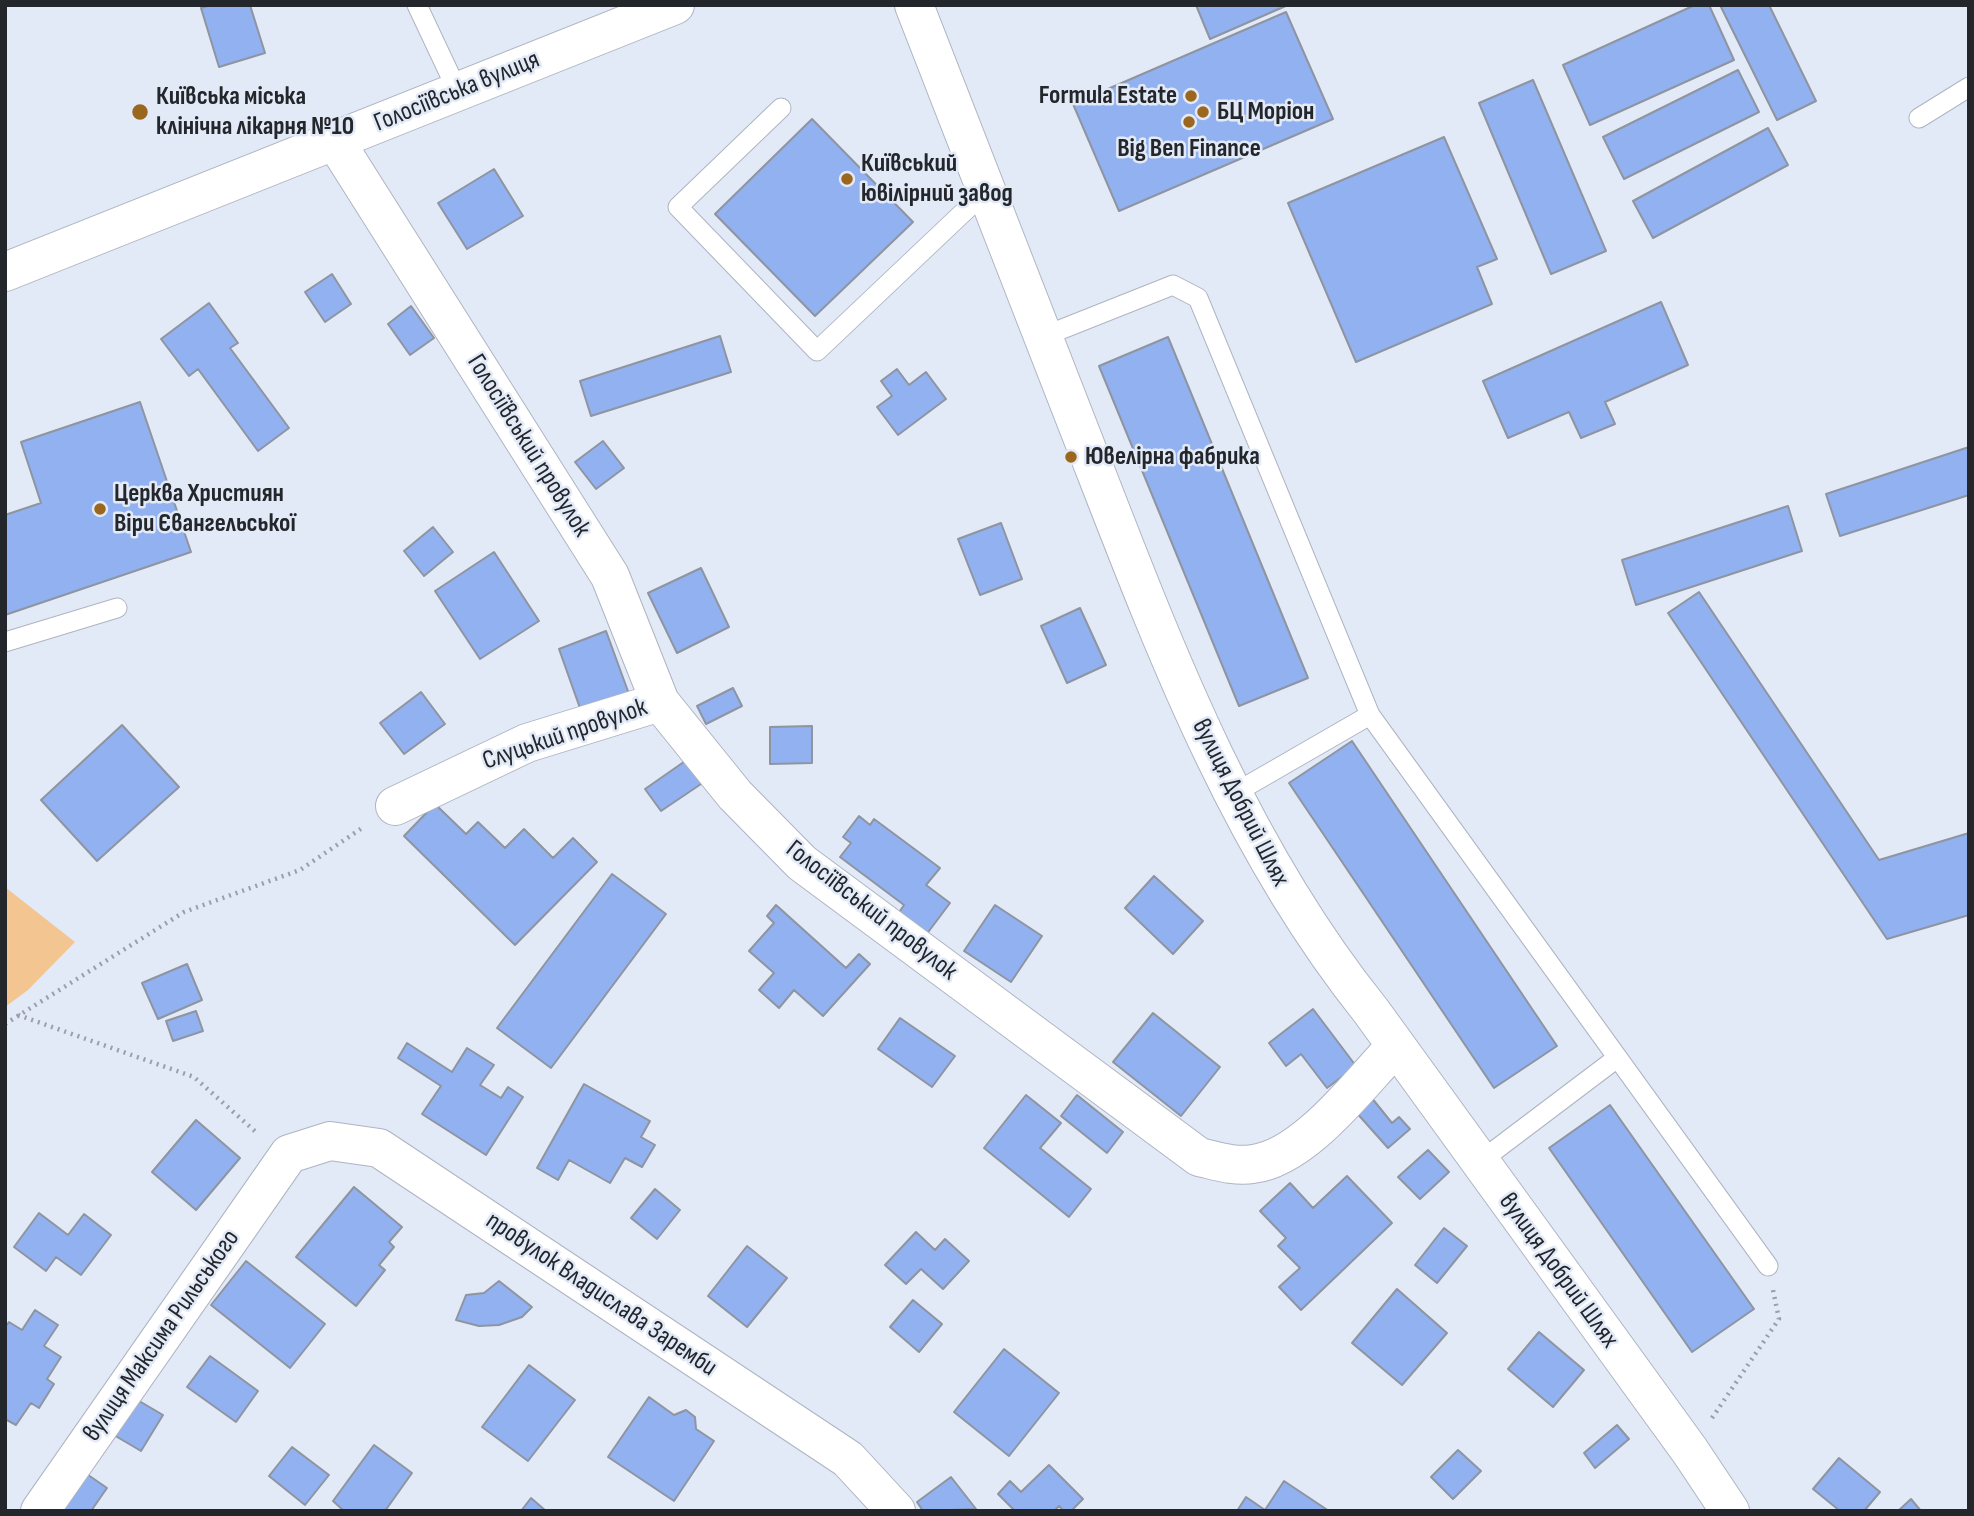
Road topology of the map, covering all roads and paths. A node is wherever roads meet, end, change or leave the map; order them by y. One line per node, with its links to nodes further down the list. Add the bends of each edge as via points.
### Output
1 (417, 5): 5 (lane)
2 (675, 5): 5 (street, Голосіївська вулиця)
3 (914, 5): 9 (street, вулиця Добрий Шлях)
4 (1969, 87): 7 (lane)
5 (458, 92): 8 (street, Голосіївська вулиця)
6 (781, 108): 9 (lane, via 678,207 817,351)
7 (1919, 118)
8 (335, 141): 10 (street, Голосіївська вулиця); 14 (street, Голосіївський провулок, via 610,576)
9 (988, 189): 11 (street, вулиця Добрий Шлях)
10 (5, 272)
11 (1042, 337): 15 (lane, via 1174,285 1198,298); 16 (street, вулиця Добрий Шлях, via 1126,552)
12 (117, 608): 13 (lane)
13 (5, 642)
14 (660, 702): 17 (street, Слуцький провулок, via 527,743); 20 (street, Голосіївський провулок, via 735,795 802,863 1199,1157 1253,1164 1286,1155)
15 (1370, 715): 16 (lane); 21 (lane)
16 (1233, 794): 20 (street, вулиця Добрий Шлях, via 1295,907)
17 (395, 806): 18 (path, via 300,870 184,912)
18 (17, 1015): 19 (path); 22 (path, via 194,1077)
19 (5, 1024)
20 (1396, 1046): 24 (street, вулиця Добрий Шлях)
21 (1617, 1058): 24 (lane); 25 (lane)
22 (255, 1130)
23 (284, 1162): 27 (street, вулиця Максима Рильського); 28 (street, провулок Владислава Заремби, via 289,1154 330,1141 379,1148 848,1459)
24 (1478, 1163): 26 (street, вулиця Добрий Шлях)
25 (1768, 1266): 26 (path, via 1779,1320)
26 (1690, 1451): 29 (street, вулиця Добрий Шлях)
27 (40, 1511)
28 (896, 1511)
29 (1730, 1511)

